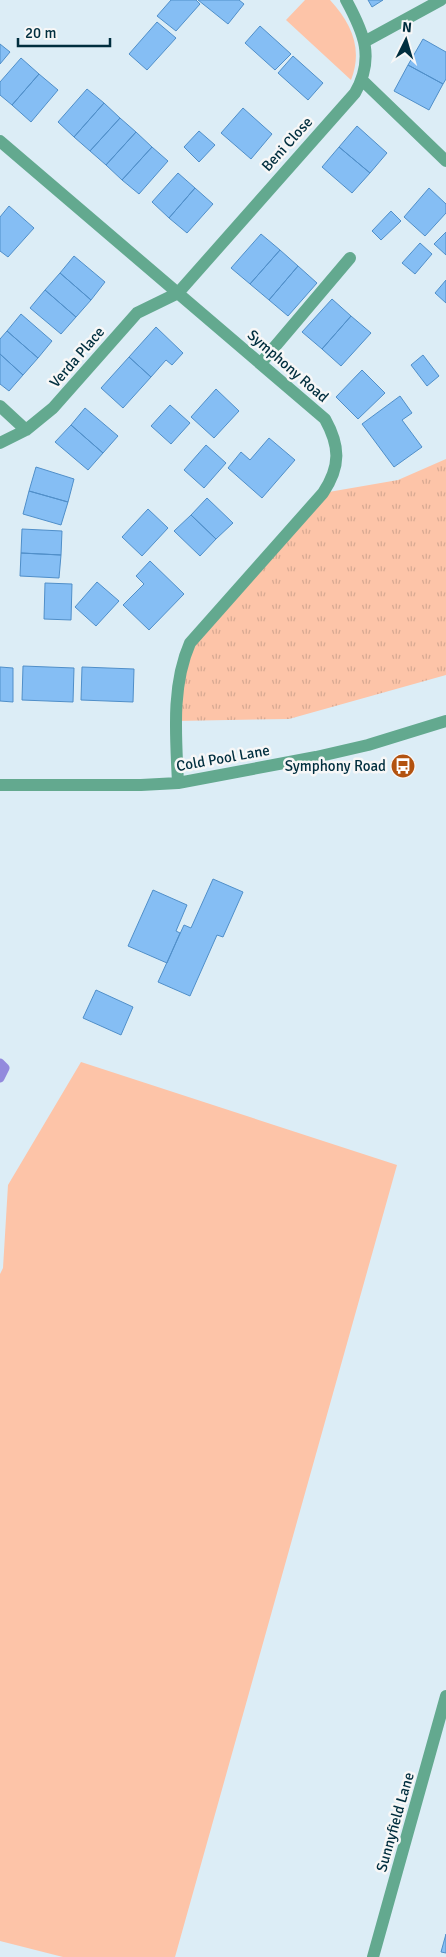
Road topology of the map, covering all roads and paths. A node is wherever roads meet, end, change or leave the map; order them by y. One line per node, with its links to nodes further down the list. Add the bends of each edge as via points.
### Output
1 (346, 0): 3 (street, Beni Close)
2 (441, 0): 3 (street)
3 (364, 42): 4 (street, Beni Close, via 366,66)
4 (362, 80): 6 (street); 8 (street, Beni Close, via 355,93)
5 (0, 141): 8 (street, Symphony Road)
6 (446, 161)
7 (350, 258): 9 (street)
8 (178, 293): 9 (street, Symphony Road); 11 (street, Verda Place, via 137,313 53,408)
9 (261, 363): 14 (street, Symphony Road, via 325,418 336,446 334,472 323,493 190,643 180,672 176,721)
10 (0, 406): 11 (street)
11 (26, 430): 12 (street, Verda Place)
12 (0, 444)
13 (446, 721): 14 (street, Cold Pool Lane, via 368,745)
14 (178, 783): 15 (street, Cold Pool Lane)
15 (0, 785)
16 (446, 1696): 17 (street, Sunnyfield Lane)
17 (440, 1738): 18 (street, Sunnyfield Lane)
18 (374, 1957)

